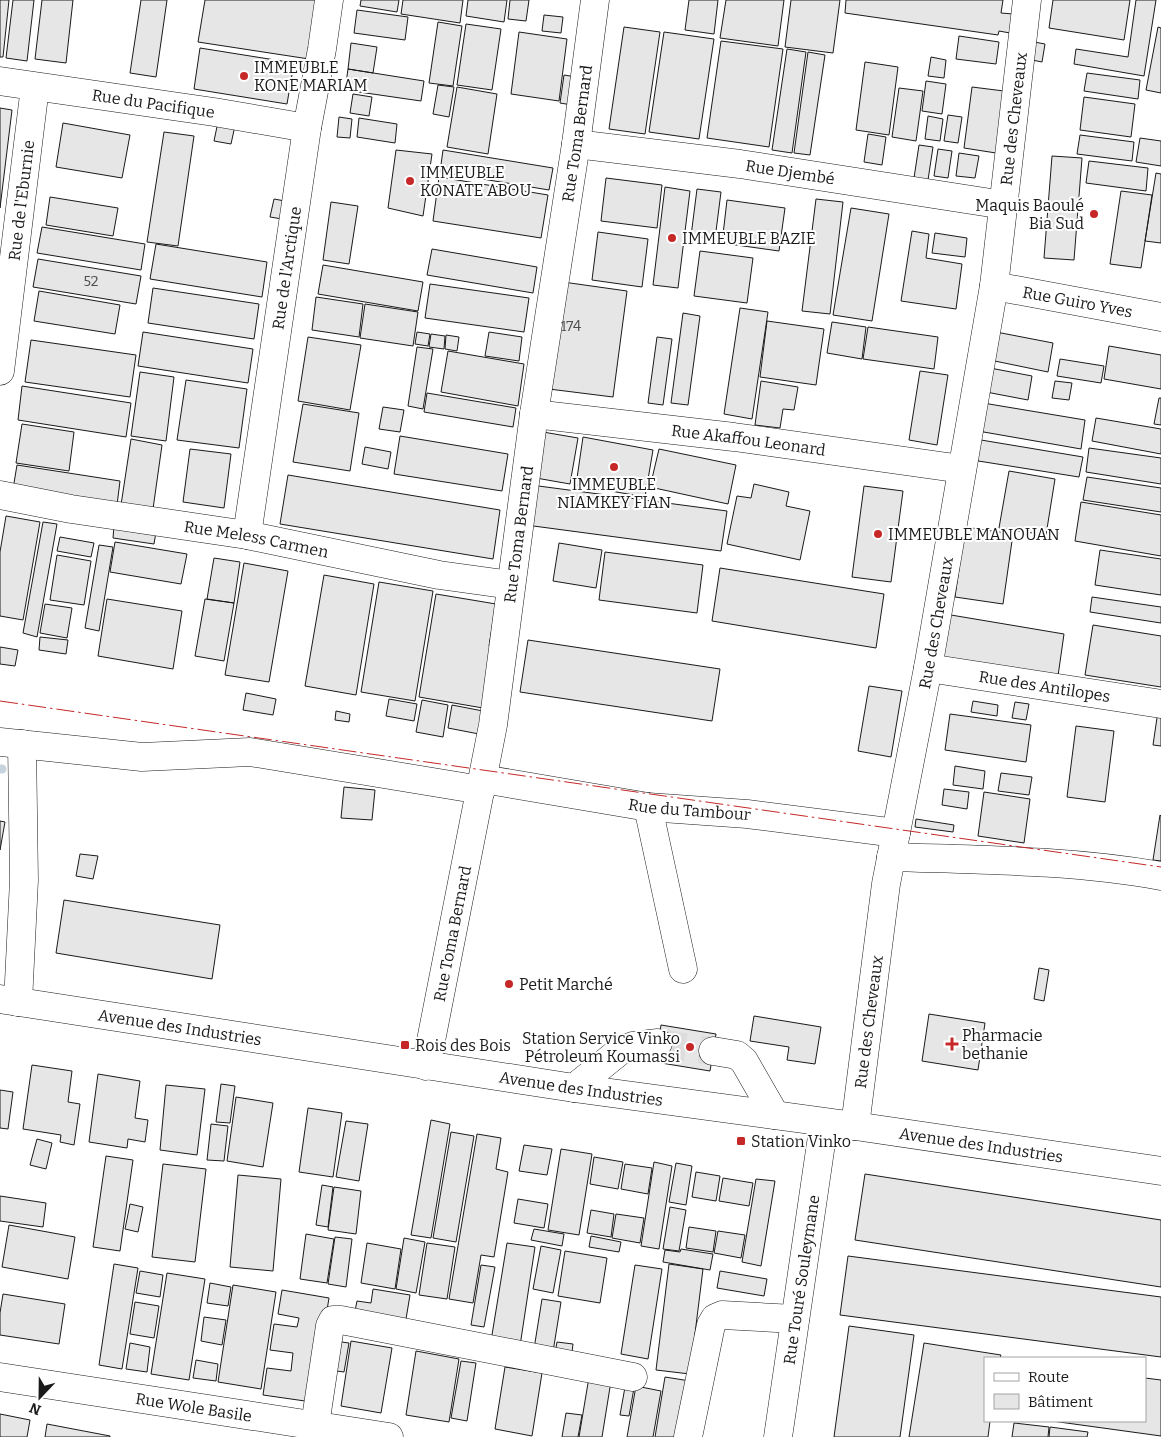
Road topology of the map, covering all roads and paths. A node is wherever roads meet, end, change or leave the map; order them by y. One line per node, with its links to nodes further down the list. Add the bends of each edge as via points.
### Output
1 (329, 0): 6 (street, Rue de l'Arctique)
2 (595, 0): 7 (street, Rue Toma Bernard)
3 (1027, 0): 8 (street, Rue des Cheveaux)
4 (0, 81): 5 (street, Rue du Pacifique)
5 (35, 86): 6 (street, Rue du Pacifique); 11 (street, Rue de l'Eburnie)
6 (306, 128): 15 (street, Rue de l'Arctique)
7 (576, 144): 8 (street, Rue Djembé, via 740,164); 12 (street, Rue Toma Bernard)
8 (1004, 204): 9 (street, Rue des Cheveaux)
9 (994, 286): 10 (street, Rue Guiro Yves); 13 (street, Rue des Cheveaux)
10 (1161, 317)
11 (0, 371)
12 (534, 414): 13 (street, Rue Akaffou Leonard, via 734,437); 16 (street, Rue Toma Bernard)
13 (962, 469): 17 (street, Rue des Cheveaux)
14 (0, 495): 15 (street, Rue Meless Carmen, via 70,509)
15 (246, 535): 16 (street, Rue Meless Carmen, via 439,575)
16 (511, 585): 20 (street, Rue Toma Bernard)
17 (928, 668): 18 (street, Rue des Antilopes); 22 (street, Rue des Cheveaux)
18 (1161, 704)
19 (11, 743): 20 (street, Rue du Tambour, via 142,757 250,752); 25 (street, via 24,880)
20 (482, 785): 21 (street, Rue du Tambour); 28 (street, Rue Toma Bernard)
21 (648, 806): 22 (street, Rue du Tambour, via 757,816); 24 (street)
22 (894, 844): 23 (street, Rue du Tambour); 32 (street, Rue des Cheveaux)
23 (1161, 876)
24 (683, 969)
25 (9, 1001): 28 (street, Avenue des Industries)
26 (658, 1043): 29 (street, via 621,1050)
27 (713, 1051): 30 (street, via 737,1055 744,1061)
28 (426, 1066): 29 (street, Avenue des Industries)
29 (574, 1088): 30 (street, Avenue des Industries)
30 (775, 1115): 31 (street, Avenue des Industries)
31 (824, 1123): 32 (street, Avenue des Industries); 34 (street, Rue Touré Souleymane)
32 (855, 1126): 33 (street, Avenue des Industries)
33 (1161, 1172)
34 (795, 1319): 40 (street, via 722,1315 716,1318 711,1325); 41 (street, Rue Touré Souleymane)
35 (0, 1376): 38 (street, Rue Wole Basile)
36 (633, 1377): 37 (street, via 333,1320)
37 (315, 1426): 38 (street, Rue Wole Basile); 39 (street, Rue Wole Basile)
38 (260, 1427)
39 (389, 1437)
40 (689, 1437)
41 (778, 1437)

